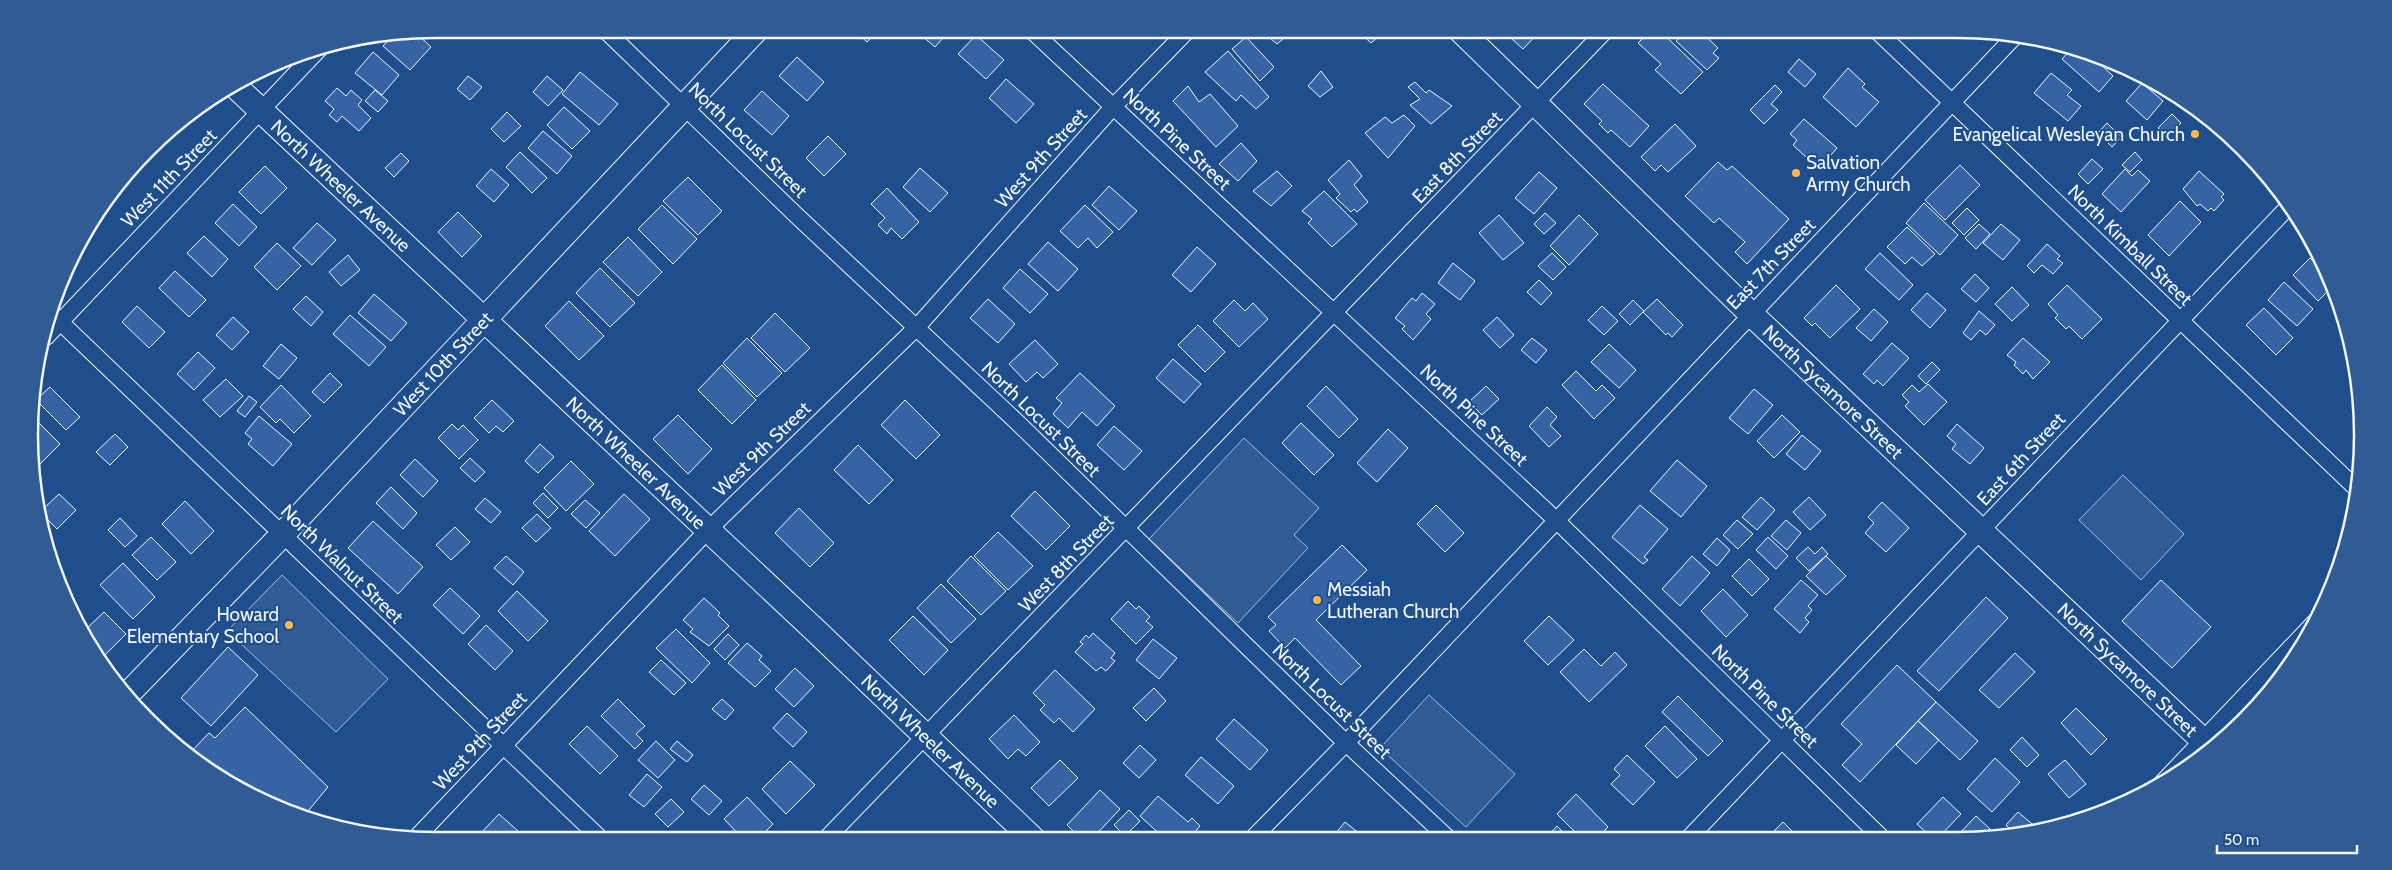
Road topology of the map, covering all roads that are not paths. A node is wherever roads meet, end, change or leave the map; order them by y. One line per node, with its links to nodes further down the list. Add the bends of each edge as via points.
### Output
1 (613, 38): 13 (street, North Locust Street)
2 (747, 38): 13 (street, West 10th Street)
3 (1040, 38): 14 (street, North Pine Street)
4 (1180, 38): 14 (street, West 9th Street)
5 (1468, 38): 12 (street, North Sycamore Street)
6 (1598, 38): 12 (street, East 8th Street)
7 (1884, 38): 11 (street, North Kimball Street)
8 (2010, 41): 11 (street, East 7th Street)
9 (311, 58): 15 (street, West 11th Street)
10 (239, 89): 15 (street, North Wheeler Avenue)
11 (1952, 102): 18 (street, East 7th Street); 21 (street, North Kimball Street)
12 (1536, 104): 17 (street, East 8th Street); 18 (street, North Sycamore Street)
13 (684, 105): 20 (street, West 10th Street); 22 (street, North Locust Street)
14 (1113, 107): 17 (street, North Pine Street); 22 (street, West 9th Street)
15 (261, 110): 19 (street, West 11th Street); 20 (street, North Wheeler Avenue)
16 (2285, 210): 21 (street, East 6th Street)
17 (1335, 313): 24 (street, North Pine Street); 25 (street, West 8th Street)
18 (1751, 314): 24 (street, East 7th Street); 27 (street, North Sycamore Street)
19 (56, 319): 28 (street, North Walnut Street)
20 (484, 320): 26 (street, North Wheeler Avenue); 28 (street, West 10th Street)
21 (2180, 321): 23 (street, North Kimball Street); 27 (street, East 6th Street)
22 (917, 327): 25 (street, North Locust Street); 26 (street, West 9th Street)
23 (2351, 484)
24 (1556, 520): 33 (street, North Pine Street); 34 (street, East 7th Street)
25 (1126, 529): 31 (street, West 8th Street); 34 (street, North Locust Street)
26 (708, 530): 31 (street, North Wheeler Avenue); 36 (street, West 9th Street)
27 (1981, 531): 33 (street, East 6th Street); 35 (street, North Sycamore Street)
28 (282, 535): 30 (street, West 10th Street); 36 (street, North Walnut Street)
29 (2294, 646): 32 (street)
30 (131, 691)
31 (926, 736): 39 (street, West 8th Street); 40 (street, North Wheeler Avenue)
32 (2211, 740)
33 (1782, 741): 43 (street, East 6th Street); 44 (street, North Pine Street)
34 (1346, 743): 41 (street, East 7th Street); 42 (street, North Locust Street)
35 (2206, 744)
36 (503, 745): 37 (street, West 9th Street); 38 (street, North Walnut Street)
37 (422, 832)
38 (594, 832)
39 (833, 832)
40 (1026, 832)
41 (1259, 832)
42 (1441, 832)
43 (1695, 832)
44 (1876, 832)

